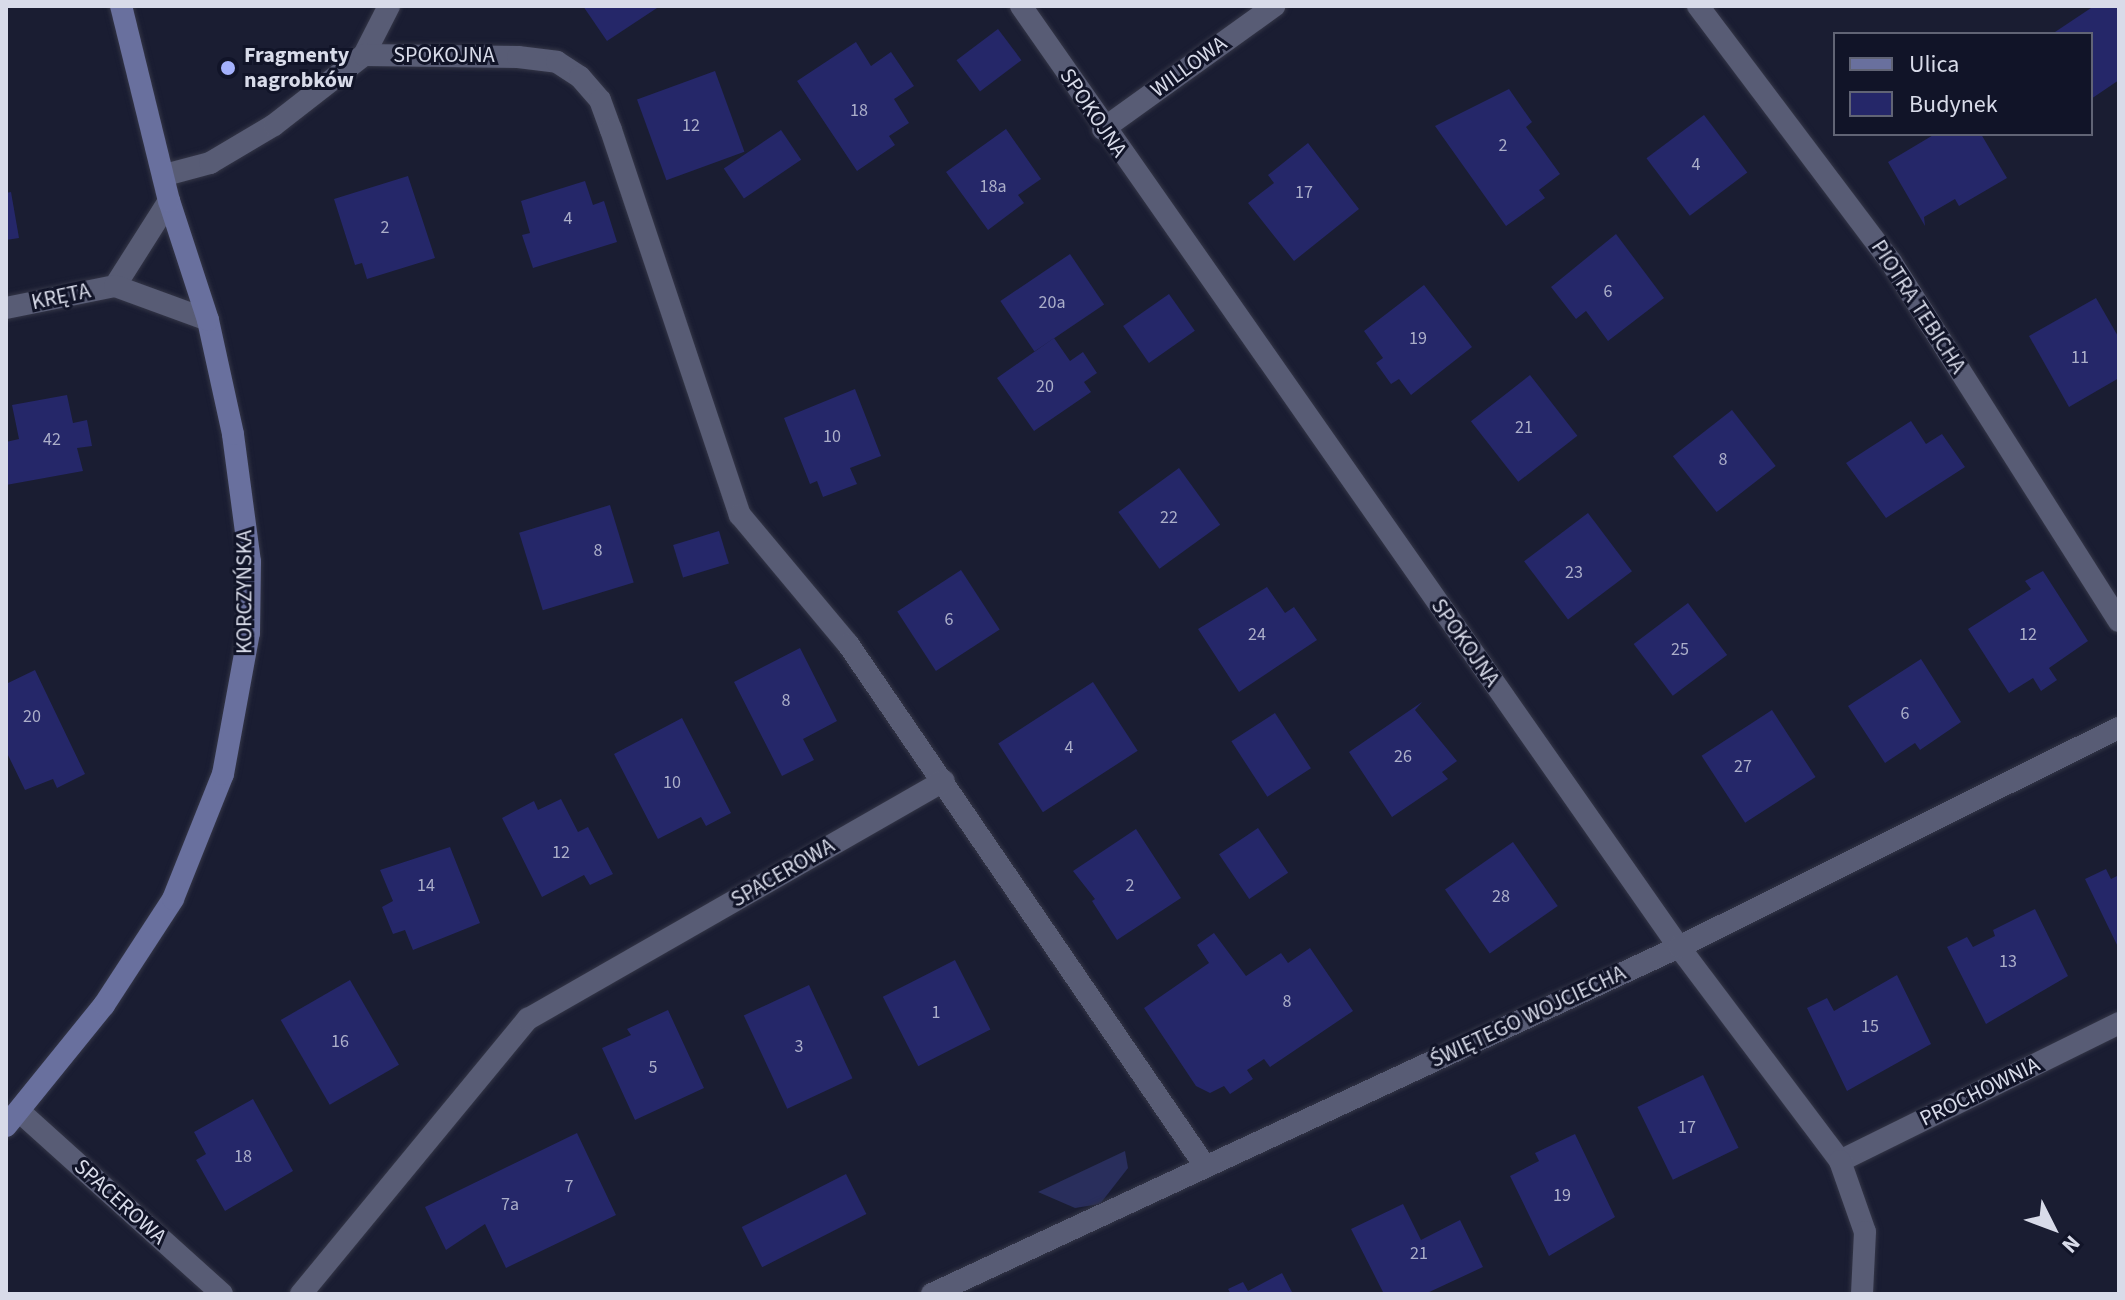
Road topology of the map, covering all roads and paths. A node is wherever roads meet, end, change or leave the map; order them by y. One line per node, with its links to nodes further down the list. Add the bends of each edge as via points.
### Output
1 (121, 6): 8 (main road, KORCZYŃSKA)
2 (389, 6): 6 (street, SPOKOJNA)
3 (1021, 6): 7 (street, SPOKOJNA)
4 (1274, 6): 7 (street, WILLOWA)
5 (1698, 6): 13 (street, PIOTRA TEBICHA, via 1891,262)
6 (364, 55): 8 (street, SPOKOJNA, via 274,125 210,163); 15 (street, SPOKOJNA, via 557,62 600,100 740,515 848,644)
7 (1103, 129): 16 (street, SPOKOJNA)
8 (165, 175): 9 (main road, KORCZYŃSKA)
9 (169, 201): 10 (street, KRĘTA); 12 (main road, KORCZYŃSKA)
10 (115, 286): 11 (street, KRĘTA); 12 (street, KRĘTA)
11 (6, 308)
12 (208, 320): 18 (main road, KORCZYŃSKA, via 233,434 250,562 249,633 233,736 195,854 155,932)
13 (2119, 621)
14 (2119, 728): 16 (street, ŚWIĘTEGO WOJCIECHA)
15 (944, 781): 20 (street); 22 (street, SPACEROWA, via 528,1019)
16 (1679, 947): 19 (street, SPOKOJNA); 20 (street, ŚWIĘTEGO WOJCIECHA)
17 (2119, 1023): 19 (street, PROCHOWNIA)
18 (12, 1118): 21 (street, SPACEROWA)
19 (1840, 1161): 24 (street, SPOKOJNA, via 1865,1232)
20 (1205, 1166): 23 (street, ŚWIĘTEGO WOJCIECHA)
21 (222, 1294)
22 (301, 1294)
23 (932, 1294)
24 (1862, 1294)

